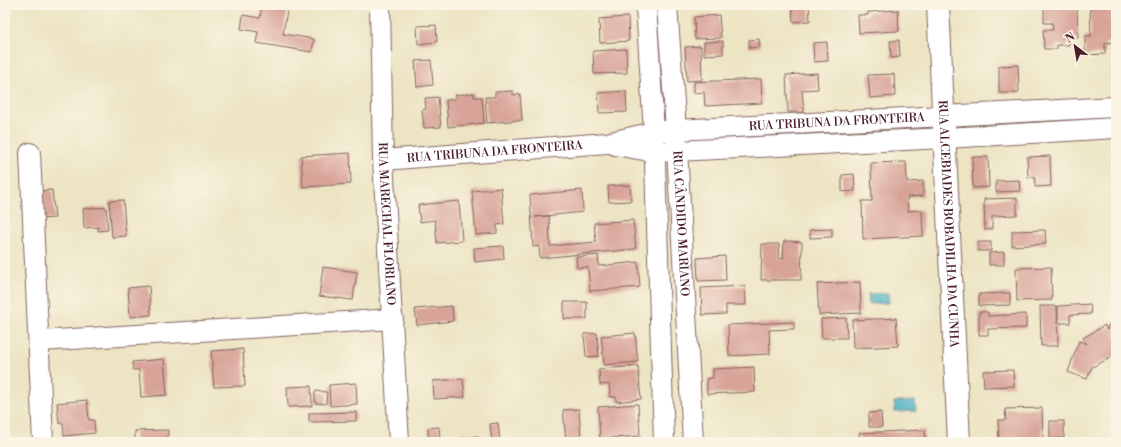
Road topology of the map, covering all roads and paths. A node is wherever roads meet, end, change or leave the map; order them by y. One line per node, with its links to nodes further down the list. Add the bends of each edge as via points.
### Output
1 (380, 5): 15 (street, RUA MARECHAL FLORIANO)
2 (646, 5): 9 (street, RUA CÂNDIDO MARIANO)
3 (667, 5): 8 (street, RUA CÂNDIDO MARIANO)
4 (938, 5): 6 (street, RUA ALCEBIADES BOBADILHA DA CUNHA)
5 (1116, 107): 6 (street, RUA TRIBUNA DA FRONTEIRA)
6 (945, 117): 8 (street, RUA TRIBUNA DA FRONTEIRA); 10 (street, RUA ALCEBIADES BOBADILHA DA CUNHA)
7 (1116, 128): 10 (street, RUA TRIBUNA DA FRONTEIRA)
8 (676, 130): 9 (street, RUA TRIBUNA DA FRONTEIRA); 12 (street, RUA CÂNDIDO MARIANO)
9 (654, 132): 11 (street, RUA TRIBUNA DA FRONTEIRA); 13 (street, RUA CÂNDIDO MARIANO)
10 (946, 138): 12 (street, RUA TRIBUNA DA FRONTEIRA); 22 (street, RUA ALCEBIADES BOBADILHA DA CUNHA)
11 (607, 143): 13 (street, RUA TRIBUNA DA FRONTEIRA); 15 (street, RUA TRIBUNA DA FRONTEIRA)
12 (677, 150): 13 (street, RUA TRIBUNA DA FRONTEIRA); 21 (street, RUA CÂNDIDO MARIANO)
13 (655, 152): 20 (street, RUA CÂNDIDO MARIANO)
14 (30, 153): 17 (street)
15 (383, 160): 16 (street, RUA MARECHAL FLORIANO)
16 (393, 319): 17 (street); 19 (street, RUA MARECHAL FLORIANO)
17 (40, 341): 18 (street)
18 (43, 442)
19 (399, 442)
20 (664, 442)
21 (693, 442)
22 (959, 442)

